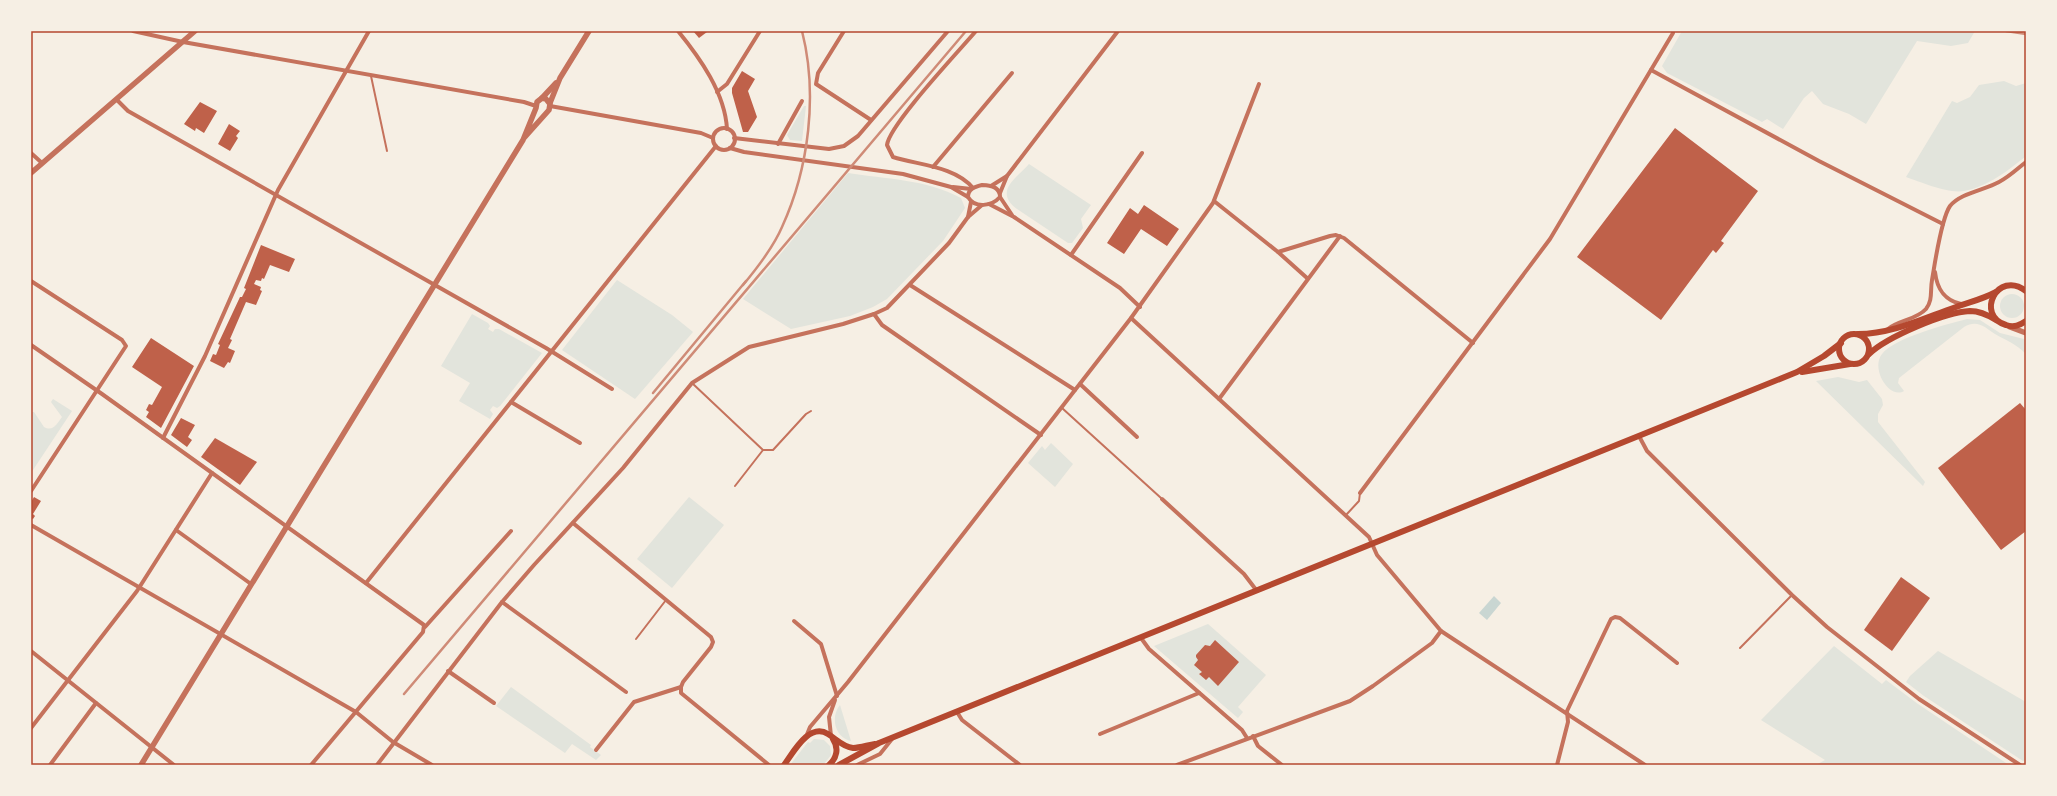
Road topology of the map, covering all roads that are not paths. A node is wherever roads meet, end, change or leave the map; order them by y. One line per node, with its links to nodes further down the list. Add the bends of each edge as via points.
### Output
1 (133, 31): 12 (street)
2 (195, 31): 12 (street)
3 (369, 31): 13 (street)
4 (589, 31): 17 (street)
5 (678, 31): 19 (street)
6 (760, 31): 19 (street, via 727,84)
7 (844, 31): 26 (street, via 818,73 816,84)
8 (948, 31): 26 (street)
9 (976, 31): 39 (street, via 902,118 888,140 888,150 893,157)
10 (1118, 31): 41 (street)
11 (1672, 33): 14 (street)
12 (183, 42): 13 (street); 21 (street)
13 (347, 70): 16 (street); 45 (street)
14 (1651, 70): 53 (street, via 1819,161); 75 (street, via 1551,236)
15 (1012, 73): 39 (street)
16 (371, 75): 24 (street, via 524,102); 34 (lane)
17 (560, 78): 20 (street); 23 (street)
18 (1259, 84): 48 (street)
19 (717, 92): 27 (street, via 726,116)
20 (542, 98): 23 (street); 24 (street, via 538,100)
21 (117, 100): 38 (street); 45 (street, via 128,111)
22 (802, 101): 31 (street)
23 (550, 105): 25 (street); 29 (street, via 701,133)
24 (536, 107): 25 (street, via 540,112); 28 (street)
25 (546, 112): 28 (street)
26 (872, 120): 31 (street, via 858,136 844,146 829,149)
27 (727, 129): 29 (street, via 718,130); 30 (street, via 733,133)
28 (524, 138): 60 (street)
29 (713, 138): 32 (street)
30 (734, 138): 31 (street); 33 (street)
31 (778, 144)
32 (716, 146): 33 (street, via 721,149); 78 (street)
33 (730, 148): 43 (street, via 892,172)
34 (387, 151)
35 (31, 153): 38 (street)
36 (1142, 153): 56 (street)
37 (2026, 162): 53 (street, via 2001,182 1954,202)
38 (42, 163): 40 (street)
39 (932, 167): 44 (street, via 964,179)
40 (31, 173)
41 (1007, 176): 42 (street); 46 (street)
42 (991, 186): 44 (street); 46 (street)
43 (951, 187): 44 (street); 47 (street)
44 (972, 188): 47 (street)
45 (276, 195): 60 (street); 94 (street, via 205,356)
46 (1000, 195): 49 (street); 52 (street)
47 (970, 200): 50 (street); 51 (street)
48 (1214, 201): 55 (street); 66 (street)
49 (989, 204): 50 (street); 52 (street)
50 (982, 205): 51 (street)
51 (968, 217): 61 (street, via 949,243)
52 (1014, 217): 56 (street)
53 (1943, 224): 57 (street)
54 (1340, 236): 55 (street, via 1328,236); 58 (street); 75 (street)
55 (1278, 252): 58 (street)
56 (1071, 255): 66 (street, via 1120,288)
57 (1935, 271): 65 (street, via 1938,286 1943,294 1951,301); 72 (street, via 1932,297 1927,308)
58 (1307, 278): 87 (street)
59 (31, 280): 86 (street, via 124,342 124,350)
60 (434, 285): 78 (street); 105 (street)
61 (910, 285): 67 (street, via 889,306); 85 (street)
62 (2023, 286): 63 (main road); 64 (main road, via 2007,286)
63 (2026, 291)
64 (1996, 292): 65 (main road, via 1980,300); 69 (main road, via 1991,303)
65 (1962, 304): 72 (main road)
66 (1140, 307): 68 (street)
67 (874, 314): 82 (street, via 833,327 753,345); 91 (street, via 882,324)
68 (1131, 318): 83 (street); 87 (street)
69 (1996, 320): 71 (main road); 79 (main road, via 1975,311 1954,314 1890,338)
70 (2026, 321): 71 (main road)
71 (2008, 326): 73 (street)
72 (1885, 332): 74 (main road)
73 (2026, 333)
74 (1858, 334): 76 (main road, via 1848,336); 79 (main road, via 1868,343)
75 (1473, 343): 100 (street)
76 (1840, 343): 80 (main road, via 1841,358); 81 (main road, via 1824,356)
77 (31, 345): 86 (street)
78 (552, 352): 84 (street); 88 (street)
79 (1869, 354): 80 (main road, via 1860,364)
80 (1852, 364): 81 (main road)
81 (1796, 372): 92 (main road)
82 (692, 383): 96 (lane); 103 (street, via 621,470)
83 (1080, 384): 85 (street); 93 (street)
84 (612, 389)
85 (1075, 390): 89 (street)
86 (97, 391): 94 (street); 99 (street)
87 (1219, 398): 102 (street)
88 (511, 402): 95 (street); 109 (street)
89 (1062, 408): 91 (street); 101 (lane)
90 (811, 411): 96 (lane, via 773,450)
91 (1041, 434): 130 (street)
92 (1639, 436): 108 (main road); 113 (street, via 1647,451)
93 (1137, 437)
94 (163, 438): 97 (street)
95 (580, 443)
96 (763, 450): 98 (lane)
97 (212, 473): 105 (street); 106 (street)
98 (735, 486)
99 (31, 490)
100 (1360, 493): 102 (lane, via 1359,501)
101 (1162, 499): 112 (street, via 1244,574)
102 (1346, 516): 108 (street)
103 (573, 523): 114 (street); 115 (street)
104 (31, 525): 111 (street)
105 (287, 526): 109 (street); 110 (street)
106 (176, 530): 110 (street); 111 (street)
107 (510, 531): 117 (street)
108 (1373, 544): 112 (main road); 118 (street, via 1377,555)
109 (366, 583): 117 (street, via 420,622)
110 (252, 584): 119 (street)
111 (139, 587): 119 (street); 126 (street)
112 (1257, 591): 120 (main road)
113 (1792, 595): 122 (lane); 163 (street, via 1827,627 1905,688)
114 (666, 600): 121 (lane); 127 (street, via 708,634 713,642)
115 (502, 602): 125 (street); 128 (street)
116 (794, 621): 130 (street, via 821,644)
117 (424, 630): 133 (street)
118 (1441, 631): 135 (street); 138 (street, via 1430,644 1355,698)
119 (221, 634): 133 (street); 145 (street)
120 (1141, 638): 129 (street, via 1149,649); 134 (main road)
121 (636, 639)
122 (1740, 648)
123 (31, 651): 126 (street)
124 (1677, 663): 135 (street, via 1620,618 1614,617 1607,624 1567,711)
125 (448, 671): 132 (street); 143 (street)
126 (67, 681): 131 (street); 136 (street)
127 (681, 687): 146 (street, via 634,702); 153 (street, via 684,697)
128 (626, 692)
129 (1199, 693): 137 (street); 141 (street)
130 (837, 696): 139 (street, via 810,727); 140 (street, via 829,717)
131 (96, 703): 145 (street); 147 (street)
132 (494, 703)
133 (356, 712): 143 (street); 150 (street)
134 (957, 712): 142 (main road); 158 (street, via 962,720)
135 (1568, 716): 161 (street); 162 (street)
136 (31, 728)
137 (1100, 734)
138 (1254, 736): 141 (street); 160 (street, via 1258,746)
139 (805, 738): 140 (main road, via 819,731); 154 (main road)
140 (832, 738): 144 (main road, via 853,748); 155 (main road, via 837,752)
141 (1248, 738): 159 (street)
142 (892, 739): 144 (main road); 157 (street, via 881,753)
143 (393, 742): 151 (street); 152 (street)
144 (879, 743): 156 (main road)
145 (152, 747): 148 (street); 149 (street)
146 (596, 750)
147 (50, 765)
148 (141, 765)
149 (174, 765)
150 (311, 765)
151 (377, 765)
152 (432, 765)
153 (769, 765)
154 (784, 765)
155 (829, 765)
156 (838, 765)
157 (857, 765)
158 (1020, 765)
159 (1176, 765)
160 (1282, 765)
161 (1557, 765)
162 (1645, 765)
163 (2020, 765)

